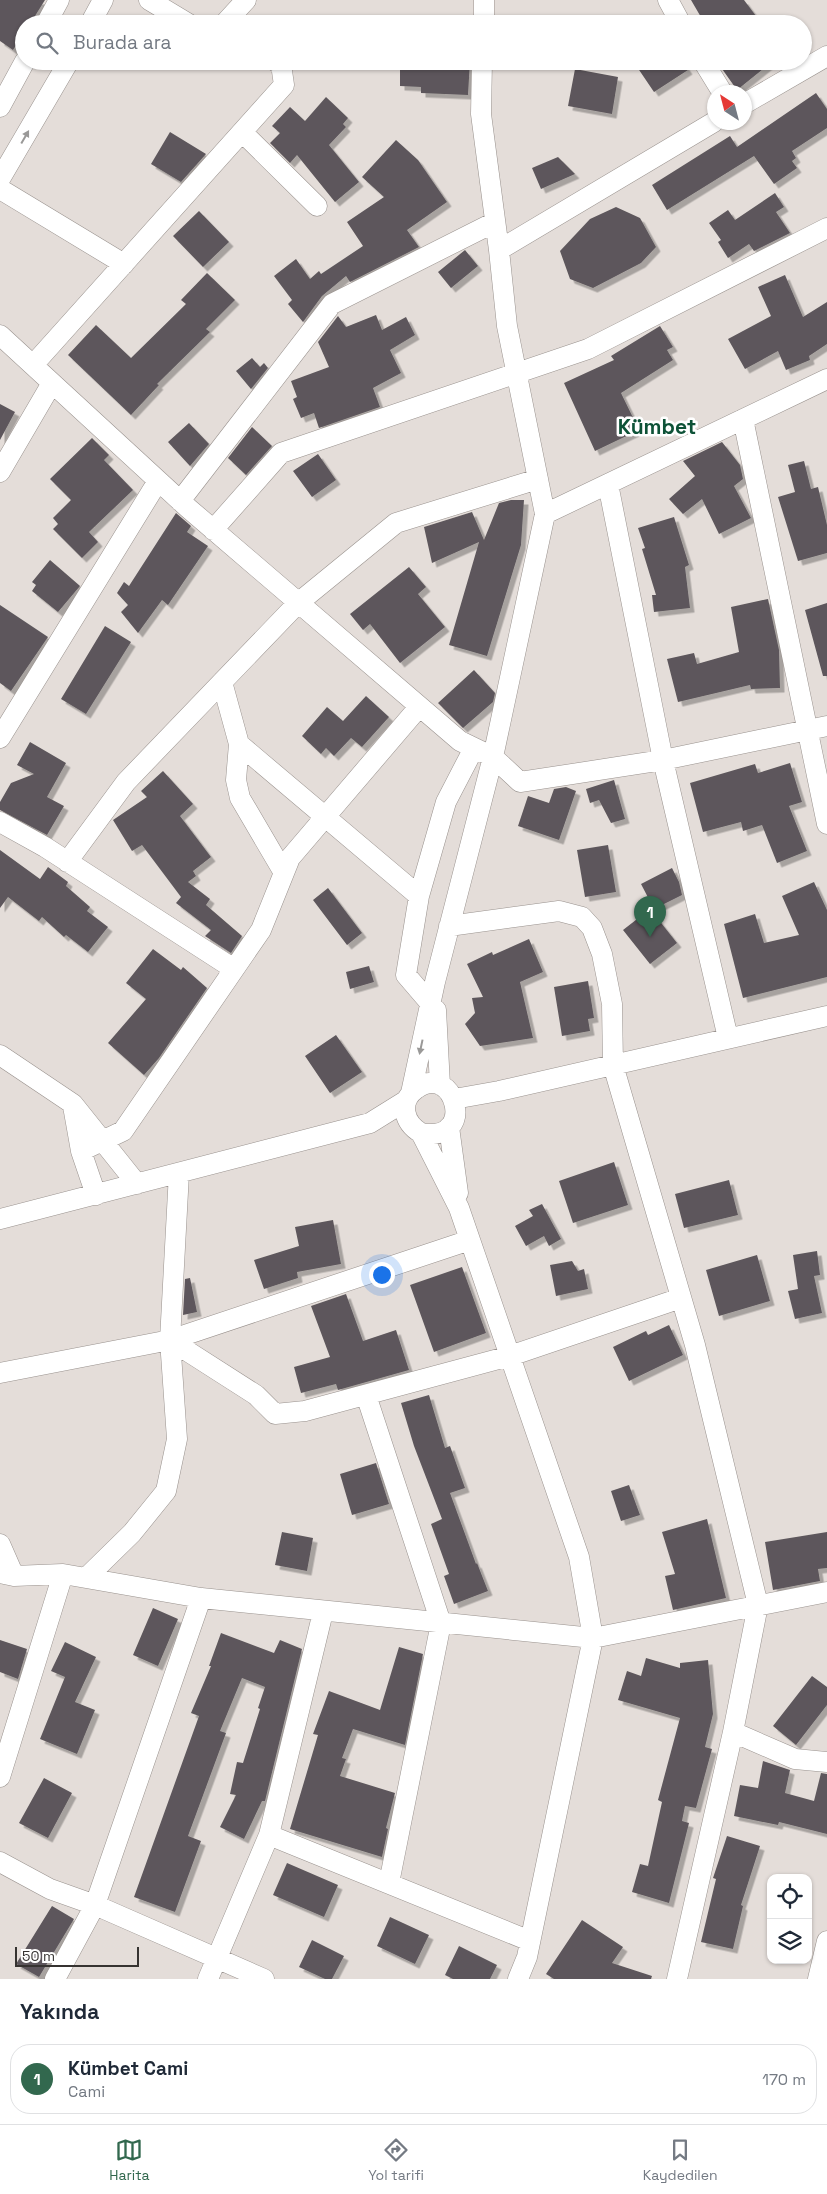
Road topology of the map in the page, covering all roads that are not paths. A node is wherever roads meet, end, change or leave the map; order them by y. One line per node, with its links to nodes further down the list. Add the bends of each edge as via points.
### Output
1 (59, 0): 7 (street)
2 (104, 0): 8 (street)
3 (149, 0): 9 (street)
4 (246, 0): 10 (street)
5 (484, 0): 11 (street)
6 (668, 0): 12 (street)
7 (51, 15)
8 (95, 15)
9 (174, 15)
10 (232, 15)
11 (484, 15)
12 (677, 15)
13 (827, 56): 14 (street)
14 (812, 65)
15 (20, 70): 23 (street)
16 (64, 70): 26 (street, one-way to 16)
17 (282, 70): 25 (street, via 284,84)
18 (482, 70): 29 (street, via 481,114)
19 (709, 70): 21 (street)
20 (803, 70): 22 (street)
21 (718, 85)
22 (752, 99)
23 (0, 107)
24 (707, 126): 31 (street)
25 (242, 132): 28 (street); 32 (street)
26 (0, 180)
27 (0, 188): 32 (street)
28 (317, 206)
29 (495, 222): 31 (street); 43 (street, via 332,304)
30 (827, 228): 35 (street, via 588,349)
31 (499, 250): 35 (street)
32 (124, 264): 34 (street)
33 (0, 335): 34 (street)
34 (33, 365): 37 (street)
35 (516, 374): 40 (street); 45 (street, via 281,453)
36 (827, 379): 38 (street)
37 (52, 383): 39 (street); 41 (street)
38 (743, 419): 42 (street); 50 (street)
39 (0, 472)
40 (538, 479): 44 (street); 46 (street, via 396,523)
41 (158, 481): 43 (street); 51 (street)
42 (608, 484): 44 (street); 55 (street)
43 (180, 501): 45 (street)
44 (545, 514): 54 (street)
45 (213, 530): 46 (street)
46 (298, 603): 47 (street); 48 (street)
47 (222, 682): 52 (street); 59 (street, via 126,782)
48 (419, 707): 53 (street, via 460,741); 56 (street)
49 (827, 726): 50 (street)
50 (807, 730): 55 (street); 58 (street)
51 (0, 738)
52 (239, 744): 56 (street); 60 (street, via 236,780 240,798)
53 (474, 748): 54 (street); 61 (street, via 446,802)
54 (493, 757): 55 (street, via 520,782); 62 (street)
55 (663, 760): 67 (street)
56 (325, 817): 60 (street, via 290,858); 61 (street)
57 (0, 822): 59 (street)
58 (827, 824)
59 (67, 862): 63 (street)
60 (284, 873): 63 (street, via 262,930)
61 (419, 896): 65 (street, via 406,975)
62 (450, 926): 64 (street); 69 (street, via 559,911 582,917 592,928 602,954 612,1004)
63 (234, 969): 76 (street, via 123,1130)
64 (435, 982): 65 (street); 70 (street)
65 (430, 1003): 71 (street, one-way to 71)
66 (827, 1016): 67 (street)
67 (728, 1038): 69 (street)
68 (0, 1055): 72 (street)
69 (613, 1065): 73 (street, via 499,1091); 84 (street)
70 (440, 1085): 71 (street, via 419,1086); 73 (street, via 448,1091)
71 (409, 1096): 74 (street); 75 (street, via 405,1110 407,1119)
72 (73, 1104): 76 (street); 77 (street)
73 (453, 1115): 75 (street, via 441,1133 431,1135); 81 (street)
74 (370, 1123): 75 (street); 78 (street)
75 (417, 1131): 81 (street)
76 (104, 1140): 77 (street); 79 (street)
77 (81, 1151): 80 (street)
78 (179, 1173): 79 (street); 85 (street)
79 (137, 1184): 80 (street)
80 (96, 1195): 82 (street)
81 (459, 1208): 83 (street)
82 (0, 1220)
83 (470, 1240): 85 (street); 86 (street)
84 (681, 1298): 86 (street); 95 (street)
85 (170, 1340): 87 (street); 88 (street, via 256,1395 275,1414 305,1411); 92 (street, via 177,1439 166,1491 132,1533)
86 (510, 1356): 88 (street); 98 (street, via 579,1557)
87 (0, 1373)
88 (366, 1395): 97 (street)
89 (0, 1544): 91 (street)
90 (63, 1574): 91 (street); 92 (street); 101 (street)
91 (7, 1575)
92 (86, 1578): 94 (street)
93 (827, 1592): 95 (street)
94 (201, 1598): 96 (street); 105 (street)
95 (758, 1605): 98 (street); 99 (street)
96 (323, 1612): 97 (street); 102 (street)
97 (442, 1623): 98 (street); 104 (street)
98 (593, 1638): 106 (street)
99 (733, 1732): 100 (street, via 795,1759); 113 (street)
100 (827, 1762)
101 (0, 1778)
102 (269, 1835): 104 (street); 108 (street)
103 (0, 1862): 105 (street, via 50,1889)
104 (389, 1884): 106 (street)
105 (95, 1905): 108 (street); 109 (street)
106 (530, 1941): 112 (street)
107 (827, 1941): 114 (street)
108 (218, 1960): 110 (street); 111 (street)
109 (55, 1979)
110 (208, 1979)
111 (264, 1979)
112 (518, 1979)
113 (677, 1979)
114 (818, 1979)

